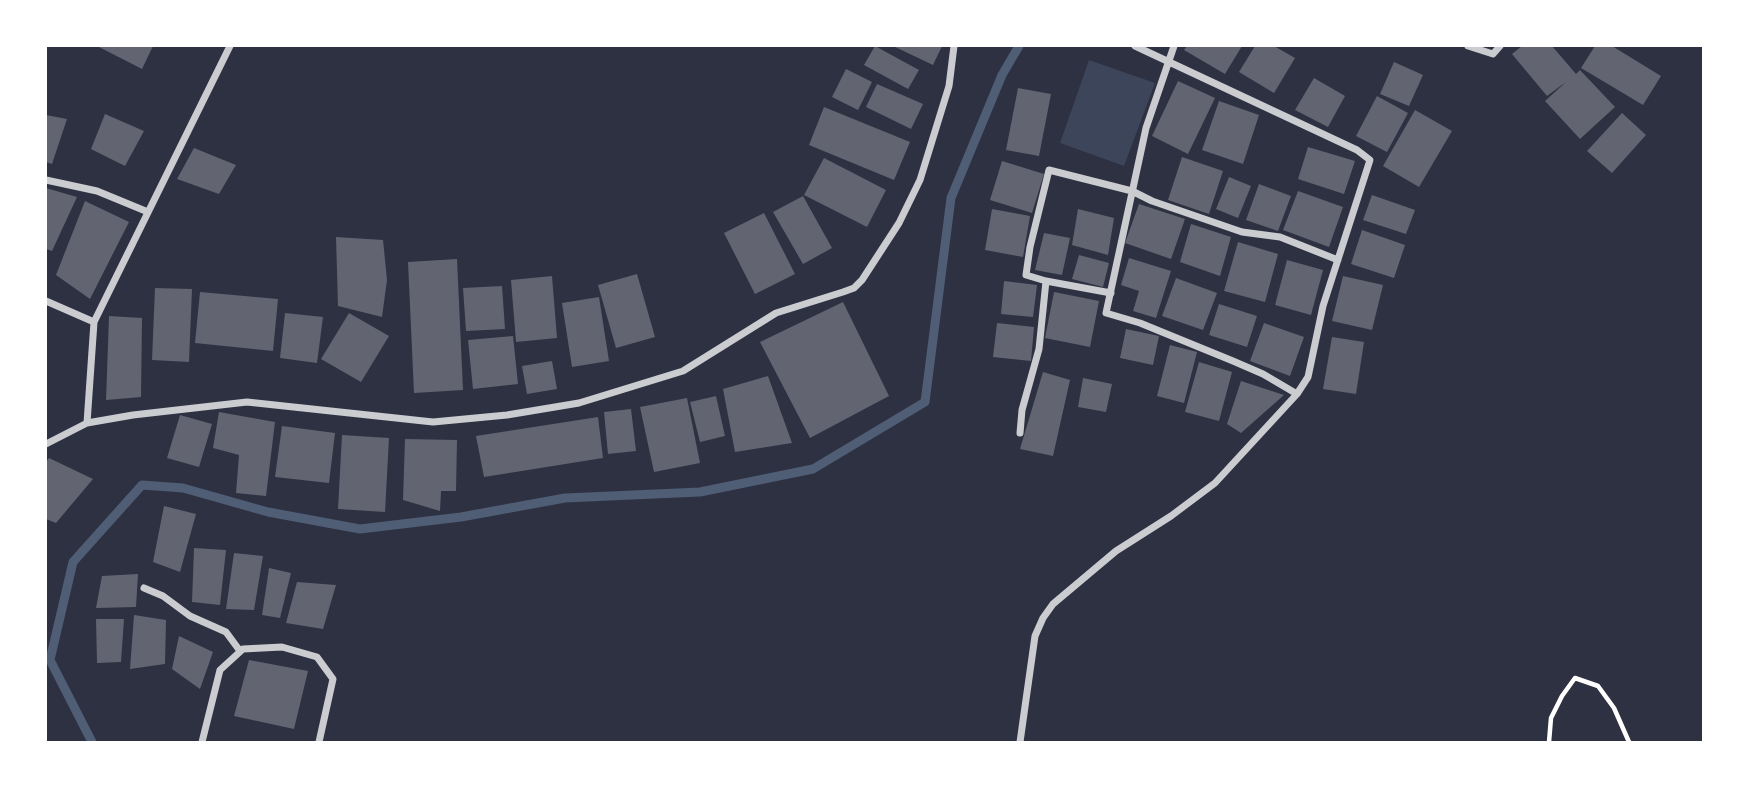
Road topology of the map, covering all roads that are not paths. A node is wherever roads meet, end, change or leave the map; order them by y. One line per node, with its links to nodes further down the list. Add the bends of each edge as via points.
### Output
1 (230, 46): 10 (street)
2 (954, 46): 17 (street, via 949,86 920,180 862,280 854,288 776,313 683,371 579,403 432,422 247,402)
3 (1135, 46): 7 (street)
4 (1174, 46): 7 (street)
5 (1468, 46): 6 (street, via 1493,54)
6 (1500, 46)
7 (1168, 60): 9 (street); 11 (street, via 1370,160)
8 (46, 180): 10 (street, via 97,191)
9 (1132, 191): 11 (street, via 1242,232 1280,237); 12 (street, via 1049,170 1026,275); 13 (street)
10 (148, 212): 15 (street)
11 (1338, 260): 16 (street, via 1308,377)
12 (1046, 281): 13 (street); 18 (street, via 1039,349)
13 (1111, 293): 16 (street, via 1106,313 1222,356)
14 (46, 301): 15 (street)
15 (94, 322): 17 (street)
16 (1297, 394): 24 (street, via 1215,483 1116,551 1053,604 1035,636)
17 (87, 424): 19 (street)
18 (1020, 433)
19 (46, 444)
20 (144, 588): 21 (street, via 190,617 226,632)
21 (240, 651): 22 (street, via 220,670); 23 (street, via 282,647 317,657 333,679)
22 (202, 743)
23 (318, 743)
24 (1020, 743)

